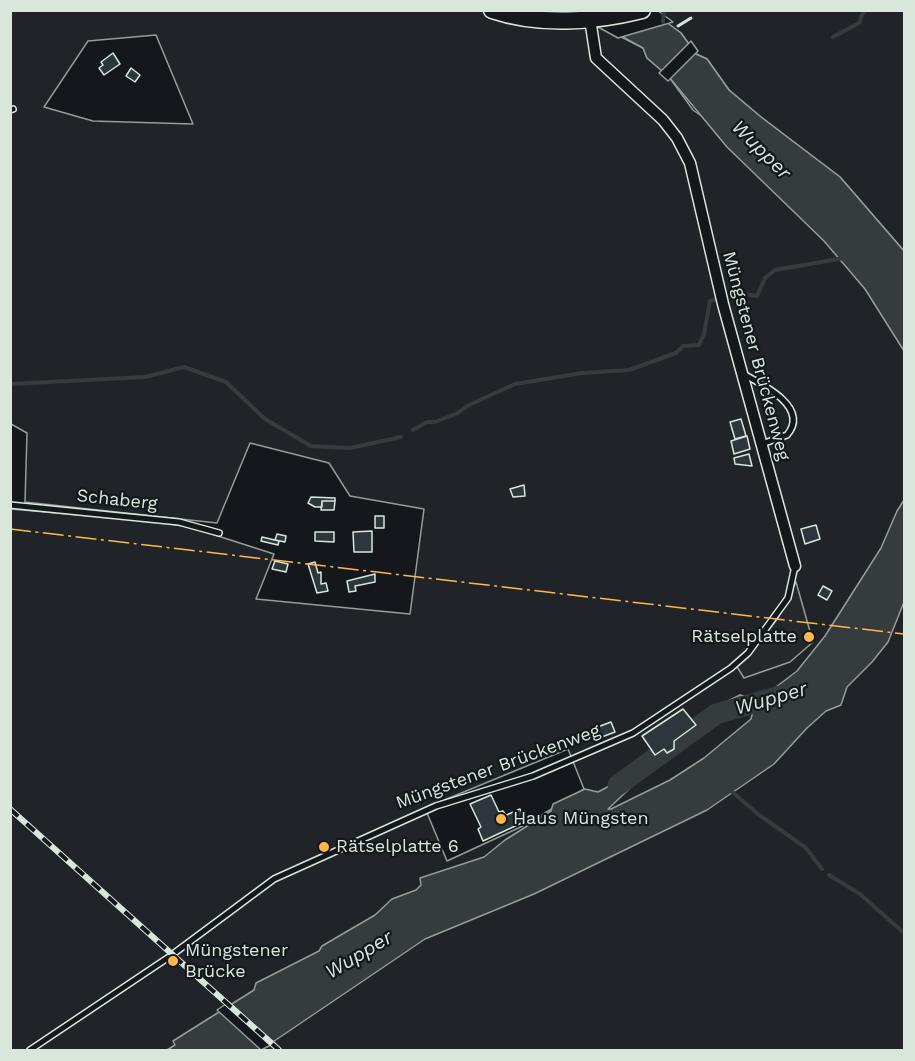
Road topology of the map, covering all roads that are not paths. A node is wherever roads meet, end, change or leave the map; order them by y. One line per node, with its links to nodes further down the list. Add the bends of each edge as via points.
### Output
1 (492, 10): 3 (main road, via 540,19)
2 (642, 10): 3 (main road)
3 (590, 19): 4 (street, Müngstener Brückenweg, via 596,58 663,120 684,149 695,178)
4 (741, 373): 5 (street, Müngstener Brückenweg); 5 (lane, via 780,397 793,413 787,435)
5 (762, 444): 8 (street, Müngstener Brückenweg)
6 (10, 505): 7 (lane, Schaberg, via 171,521)
7 (219, 532)
8 (795, 566): 9 (lane, Müngstener Brückenweg, via 788,598 748,654 633,733 533,776 436,806 274,879 169,957)
9 (30, 1050)

